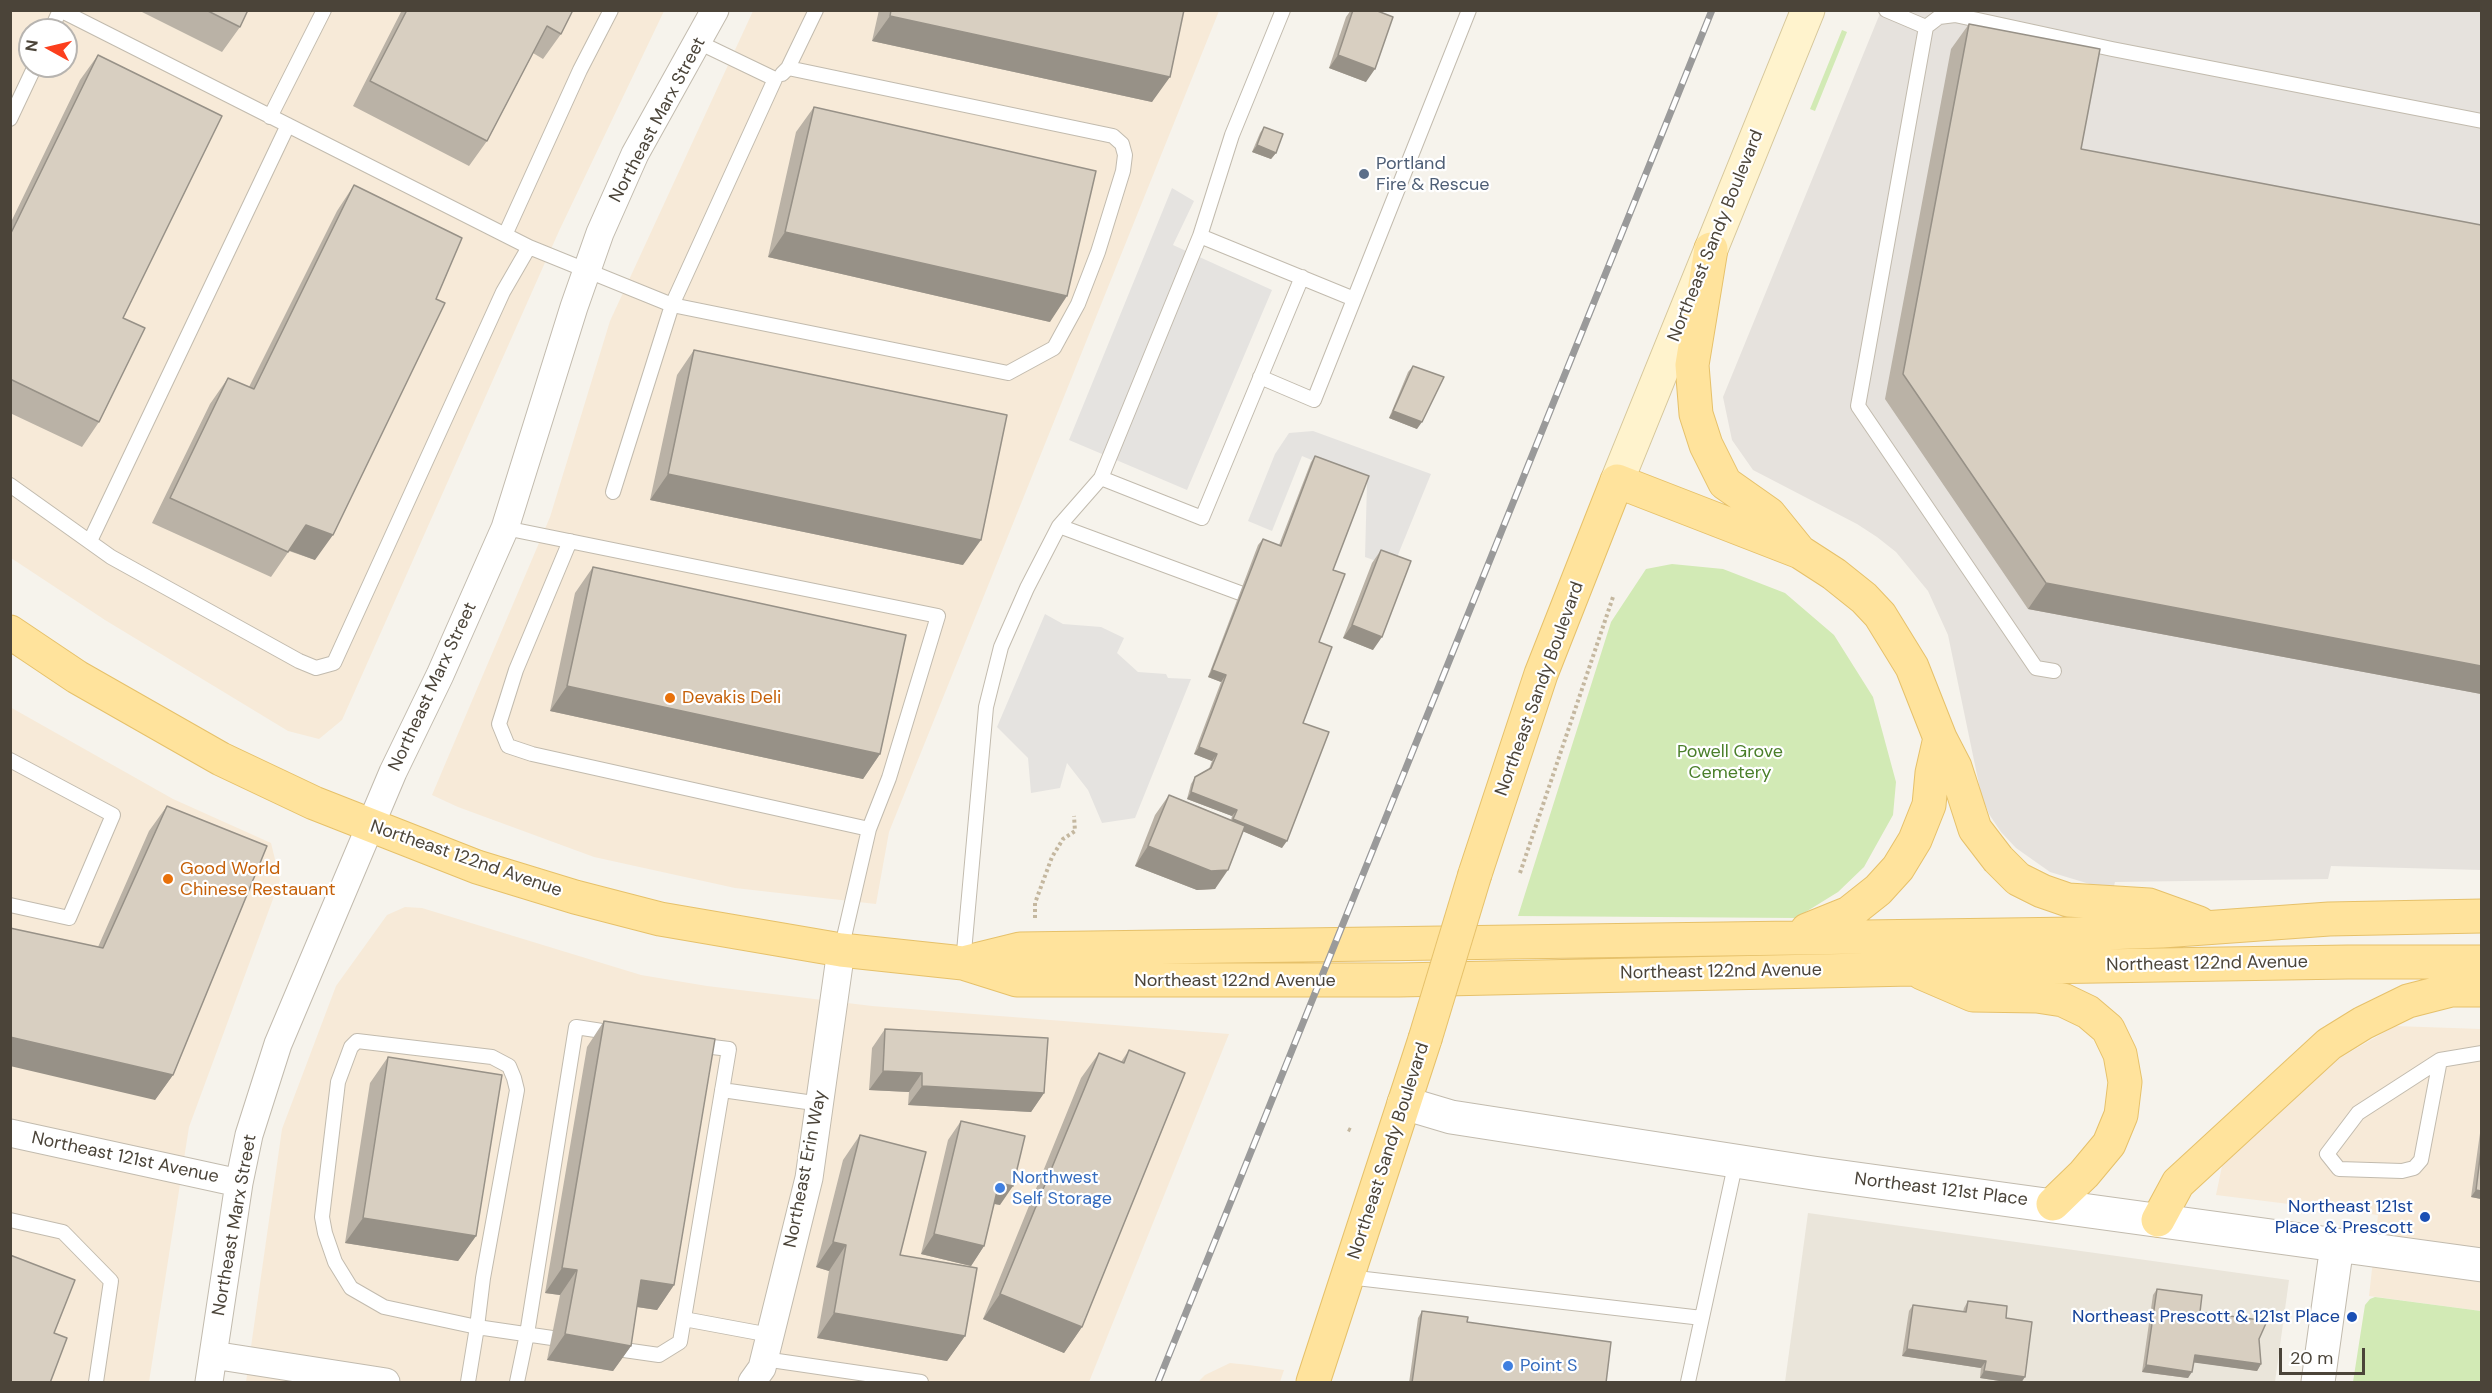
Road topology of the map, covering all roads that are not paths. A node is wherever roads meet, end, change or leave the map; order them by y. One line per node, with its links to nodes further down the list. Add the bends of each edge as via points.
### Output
1 (60, 10): 15 (lane)
2 (324, 10): 15 (lane)
3 (611, 10): 19 (lane)
4 (716, 10): 11 (street, Northeast Marx Street)
5 (816, 10): 12 (lane)
6 (1283, 10): 20 (lane, via 1232,135)
7 (1468, 10): 25 (lane)
8 (1808, 10): 22 (main road, Northeast Sandy Boulevard)
9 (1886, 10): 10 (lane)
10 (1926, 27): 17 (lane, via 1938,17 1955,15 2112,50); 39 (lane, via 1857,406 2036,668)
11 (698, 42): 14 (lane); 23 (street, Northeast Marx Street, via 635,154)
12 (788, 69): 14 (lane); 26 (lane, via 1113,136 1122,144 1123,171 1078,304 1054,348 1008,373)
13 (29, 78): 16 (lane)
14 (775, 79): 26 (lane)
15 (270, 117): 18 (lane)
16 (10, 119)
17 (2481, 121)
18 (288, 125): 19 (lane); 34 (lane)
19 (505, 235): 21 (lane)
20 (1200, 236): 24 (lane); 28 (lane)
21 (529, 247): 23 (lane); 34 (lane, via 502,292 334,663 316,668 299,661 111,557)
22 (1711, 249): 29 (main road, Northeast Sandy Boulevard); 36 (main road, via 1692,365 1696,414 1725,483 1769,514)
23 (587, 270): 26 (lane); 33 (street, Northeast Marx Street)
24 (1302, 277): 25 (lane); 27 (lane)
25 (1354, 298): 27 (lane, via 1314,400)
26 (672, 305): 31 (lane)
27 (1260, 377): 28 (lane, via 1202,518)
28 (1101, 478): 32 (lane)
29 (1617, 481): 36 (main road); 58 (main road, Northeast Sandy Boulevard, bridge, via 1541,674)
30 (10, 485): 34 (lane)
31 (613, 492)
32 (1059, 526): 37 (lane); 50 (lane, via 1001,647 986,707)
33 (505, 528): 35 (lane); 42 (street, Northeast Marx Street)
34 (90, 541)
35 (570, 541): 43 (lane, via 516,670 499,723 508,746); 43 (lane, via 938,616 889,778)
36 (1800, 552): 40 (main road, via 1834,574 1880,615 1912,667)
37 (1240, 593)
38 (10, 632): 42 (main road, Northeast 122nd Avenue, via 77,677 221,759)
39 (2054, 671)
40 (1940, 738): 46 (main road, via 1955,767 1975,830 2018,879 2067,900 2150,904); 47 (main road, via 1929,805 1898,868 1849,913)
41 (10, 760): 44 (lane, via 113,815 69,918)
42 (371, 826): 48 (main road, Northeast 122nd Avenue, via 477,867 612,907); 62 (street, Northeast Marx Street, via 278,1044 249,1135)
43 (869, 829): 48 (lane)
44 (10, 904)
45 (2481, 916): 46 (main road, Northeast 122nd Avenue)
46 (2209, 926): 47 (main road, Northeast 122nd Avenue, via 2075,933)
47 (1791, 937): 50 (main road, Northeast 122nd Avenue, via 1020,949)
48 (841, 950): 50 (main road, Northeast 122nd Avenue); 59 (street, Northeast Erin Way)
49 (2481, 962): 51 (main road, Northeast 122nd Avenue)
50 (963, 963): 51 (main road, Northeast 122nd Avenue, via 1017,980 1108,981 1399,980)
51 (1912, 969): 63 (main road, via 1973,995 2064,1000 2088,1012 2108,1029 2120,1054 2125,1082 2121,1116 2109,1144)
52 (2481, 990): 65 (main road, via 2451,990 2408,1001 2329,1044 2178,1183)
53 (635, 1036): 72 (lane, via 576,1027)
54 (682, 1042): 57 (lane, via 729,1049)
55 (2481, 1053): 56 (lane)
56 (2440, 1060): 56 (lane, via 2358,1113 2327,1154 2339,1169 2414,1168 2421,1160)
57 (722, 1090): 59 (lane); 70 (lane)
58 (1404, 1103): 61 (street, Northeast 121st Place, via 1451,1117); 68 (main road, Northeast Sandy Boulevard)
59 (820, 1104): 76 (street, Northeast Erin Way, via 809,1178)
60 (10, 1133): 62 (street, Northeast 121st Avenue)
61 (1736, 1161): 63 (street, Northeast 121st Place); 69 (lane)
62 (239, 1183): 75 (street, Northeast Marx Street)
63 (2053, 1204): 65 (street, Northeast 121st Place)
64 (10, 1220): 78 (lane, via 63,1232 111,1281)
65 (2158, 1220): 66 (street, Northeast 121st Place)
66 (2337, 1245): 67 (street, Northeast 121st Place); 86 (street)
67 (2481, 1264)
68 (1347, 1277): 69 (lane); 84 (main road, Northeast Sandy Boulevard)
69 (1702, 1318): 85 (lane)
70 (684, 1319): 74 (lane, via 680,1342 658,1354); 76 (lane)
71 (477, 1327): 71 (lane, via 517,1090 509,1066 492,1057 357,1041 338,1082 322,1217 335,1262 351,1288 384,1307); 72 (lane); 81 (lane)
72 (527, 1334): 73 (lane); 82 (lane)
73 (552, 1338)
74 (616, 1349)
75 (213, 1355): 77 (street); 79 (street, Northeast Marx Street)
76 (762, 1359): 83 (lane)
77 (311, 1377): 80 (street)
78 (96, 1383)
79 (209, 1383)
80 (386, 1383)
81 (468, 1383)
82 (517, 1383)
83 (921, 1383)
84 (1314, 1383)
85 (1688, 1383)
86 (2318, 1383)

